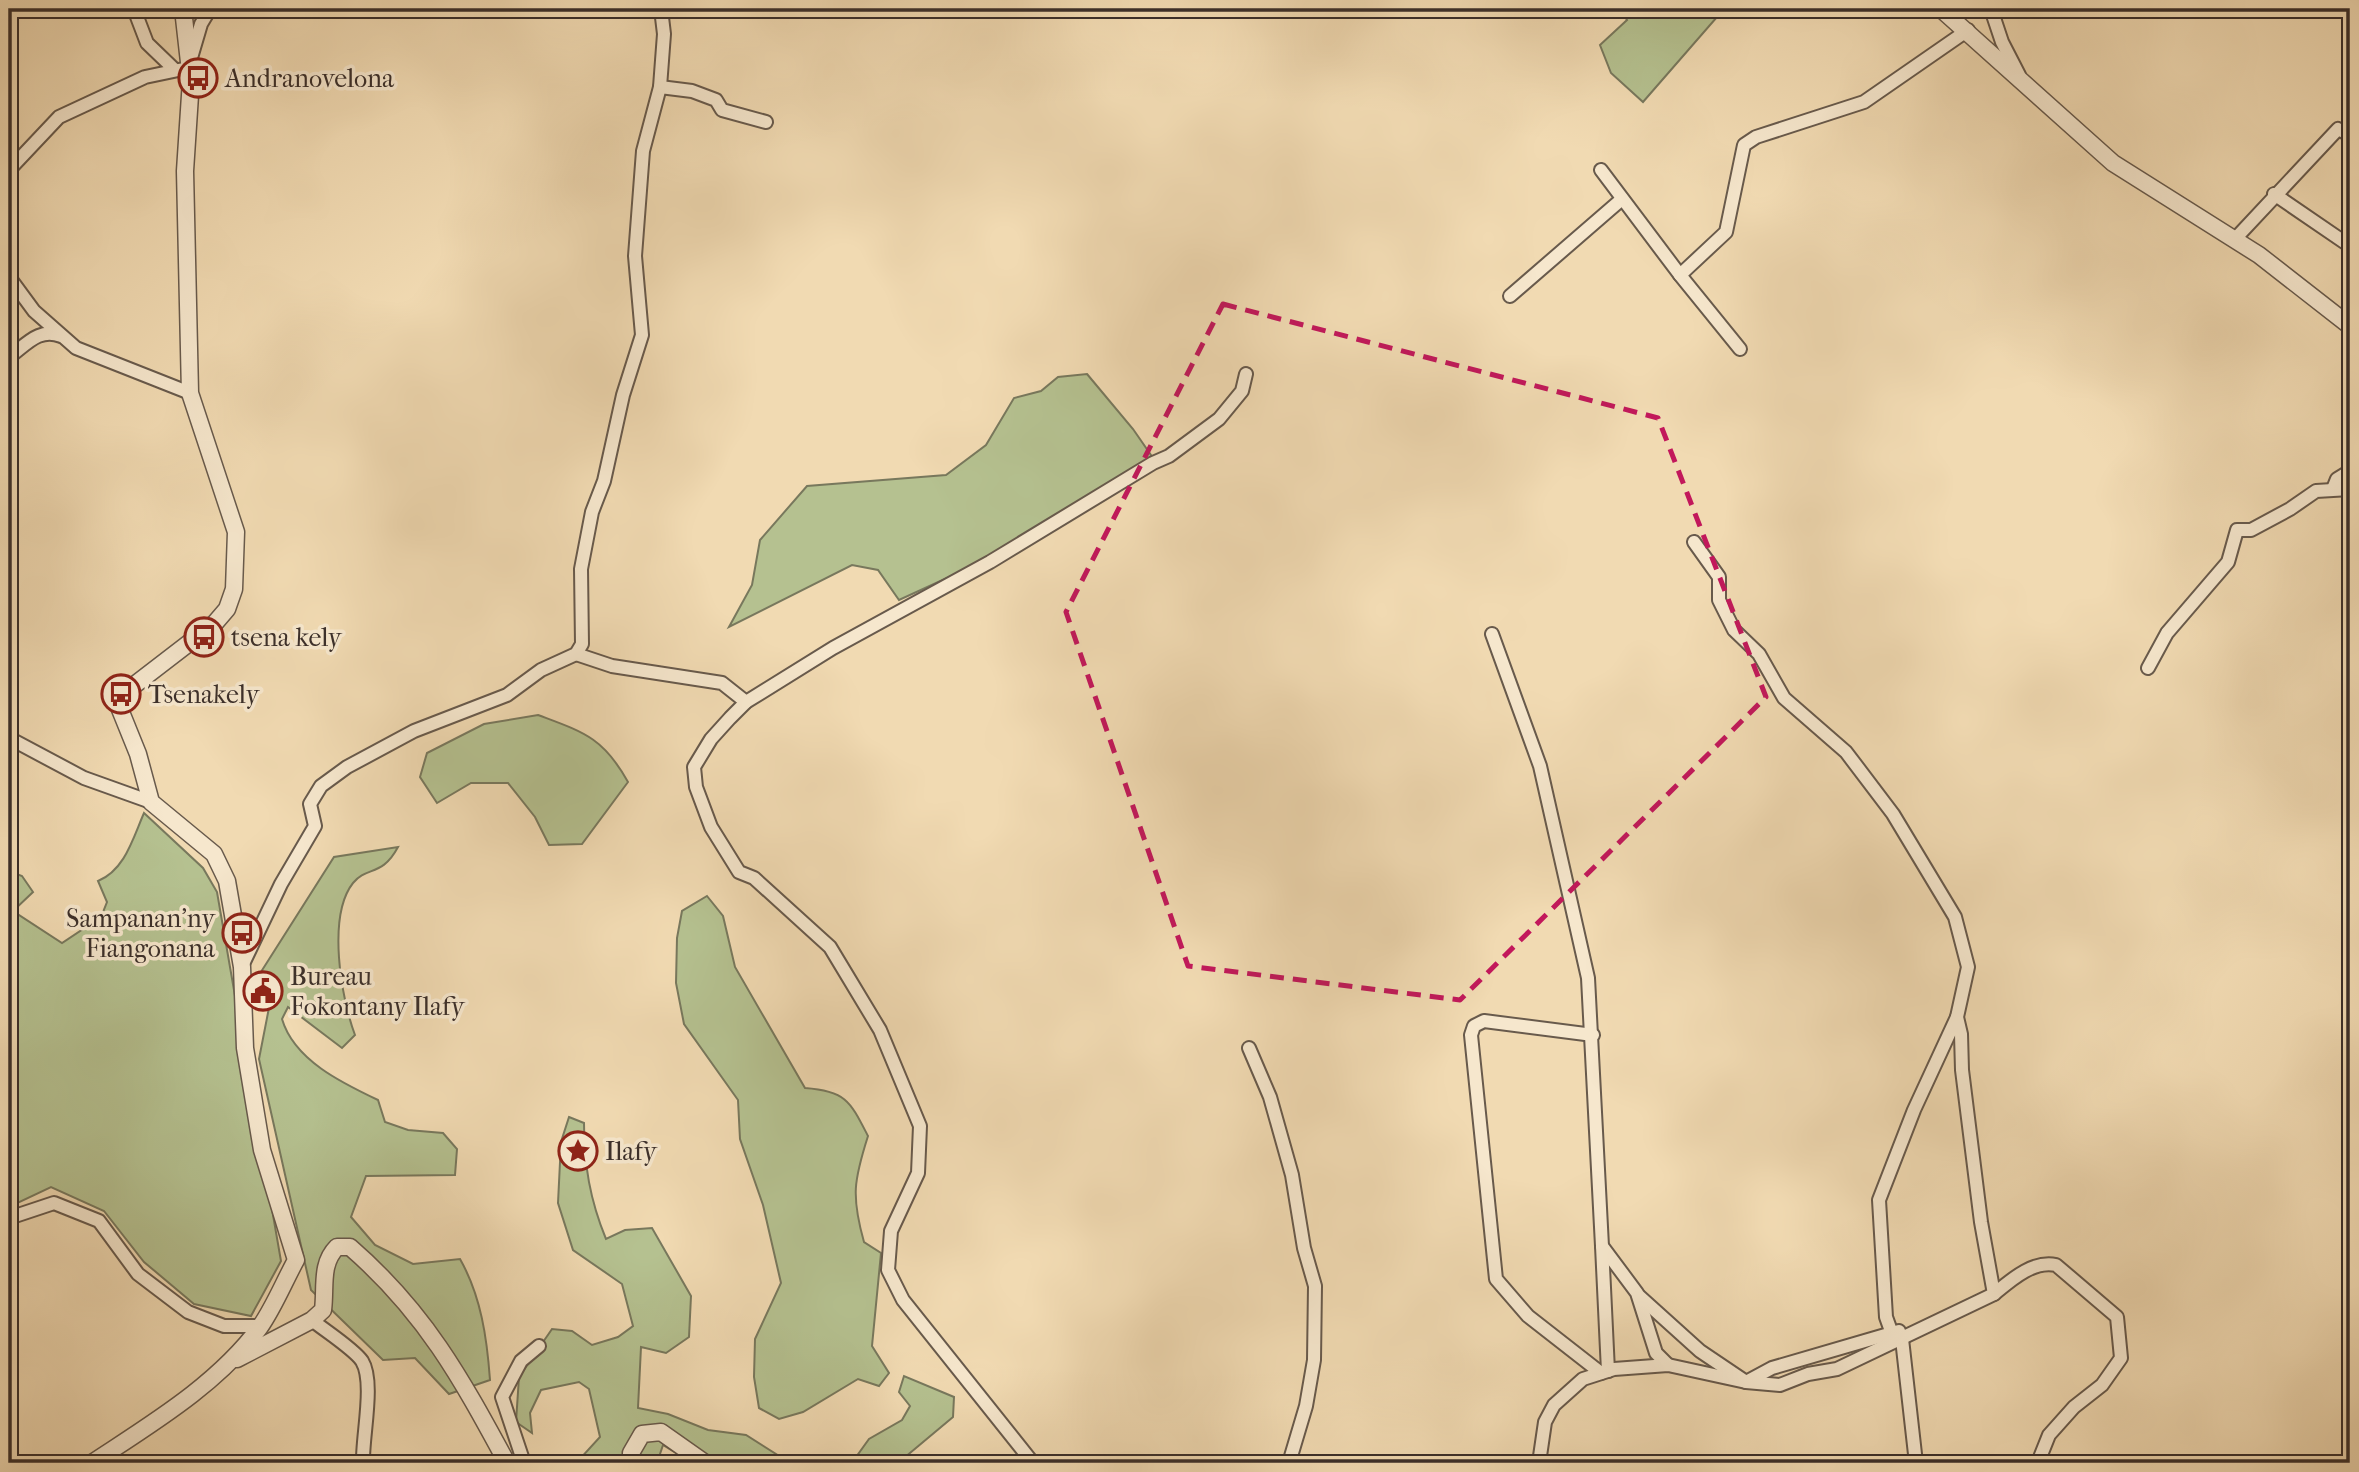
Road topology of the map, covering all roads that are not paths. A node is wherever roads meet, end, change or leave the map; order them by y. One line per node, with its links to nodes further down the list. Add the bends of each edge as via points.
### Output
1 (134, 9): 8 (street, via 147,43)
2 (183, 9): 8 (street)
3 (210, 9): 8 (street)
4 (661, 9): 10 (street)
5 (1941, 9): 7 (street)
6 (1991, 9): 9 (street)
7 (1968, 30): 9 (street); 19 (street, via 1864,102 1744,145 1726,232)
8 (182, 69): 13 (street, via 145,77 59,117); 27 (street, via 191,80 186,171)
9 (2024, 85): 17 (street, via 2113,163)
10 (660, 87): 11 (street, via 692,91 716,100 722,110); 33 (street, via 643,151 636,243 642,335 588,531 581,569 582,644)
11 (766, 122)
12 (2350, 135): 15 (street, via 2338,129)
13 (9, 170)
14 (1601, 170): 16 (street)
15 (2274, 194): 17 (street); 18 (street)
16 (1622, 199): 19 (street); 21 (street)
17 (2235, 239): 22 (street)
18 (2350, 246)
19 (1680, 275): 24 (street)
20 (9, 277): 23 (street, via 34,311)
21 (1510, 296)
22 (2350, 326)
23 (68, 339): 25 (street, via 53,333 37,334); 27 (street, via 76,348)
24 (1740, 349)
25 (9, 357)
26 (1246, 374): 35 (street, via 1242,391 1219,419 1169,456)
27 (190, 393): 37 (street, via 236,532 237,574 227,609 215,623 124,694 119,707)
28 (2350, 471): 29 (street, via 2337,479)
29 (2333, 489): 30 (street); 34 (street, via 2316,491 2251,530 2237,530 2228,562 2175,622)
30 (2350, 489)
31 (1694, 542): 39 (street, via 1719,577 1719,600 1734,630 1759,654 1784,698 1846,752 1893,814 1955,917 1968,967)
32 (1492, 634): 40 (street, via 1540,766 1588,978)
33 (576, 654): 35 (street, via 612,666 722,683); 38 (street, via 541,670 507,695 414,731 321,786 310,804 315,826 281,884)
34 (2148, 668)
35 (746, 702): 61 (street, via 711,739 694,767 696,787 712,827 739,872 754,878 830,947 880,1030 920,1126 918,1173 891,1231 888,1270 903,1300)
36 (9, 738): 37 (street, via 85,778)
37 (152, 803): 38 (street, via 214,854 227,881)
38 (242, 967): 47 (street, via 245,1048 262,1150 296,1260)
39 (1957, 1017): 45 (street); 48 (street, via 1878,1200 1886,1317)
40 (1593, 1035): 43 (street); 52 (street, via 1484,1021 1474,1026 1471,1035 1496,1279 1528,1316)
41 (1249, 1048): 62 (street, via 1270,1097 1292,1175 1315,1286 1314,1360)
42 (9, 1218): 47 (street, via 54,1203 99,1220 138,1274 188,1312 224,1326)
43 (1602, 1246): 44 (street); 52 (street)
44 (1637, 1293): 51 (street, via 1656,1353); 53 (street, via 1700,1351)
45 (1994, 1294): 48 (street, via 1917,1331); 54 (street, via 2047,1263 2056,1265 2117,1317 2121,1358 2102,1385 2074,1407 2049,1436)
46 (312, 1320): 50 (street); 56 (street, via 362,1361 368,1382); 57 (street, via 323,1310 329,1255 337,1247 350,1247 431,1332)
47 (261, 1326): 50 (street)
48 (1897, 1335): 53 (street, via 1772,1368); 53 (street, via 1838,1369 1780,1385); 64 (street)
49 (539, 1346): 58 (street, via 521,1361 502,1397)
50 (229, 1363): 55 (street, via 170,1412)
51 (1668, 1365): 52 (street); 53 (street)
52 (1604, 1372): 63 (street, via 1583,1379 1554,1405 1545,1422)
53 (1746, 1382)
54 (2039, 1460)
55 (92, 1463)
56 (363, 1463)
57 (507, 1463)
58 (524, 1463)
59 (632, 1463): 60 (street, via 631,1453 642,1434 661,1432)
60 (705, 1463)
61 (1033, 1463)
62 (1289, 1463)
63 (1539, 1463)
64 (1916, 1463)

